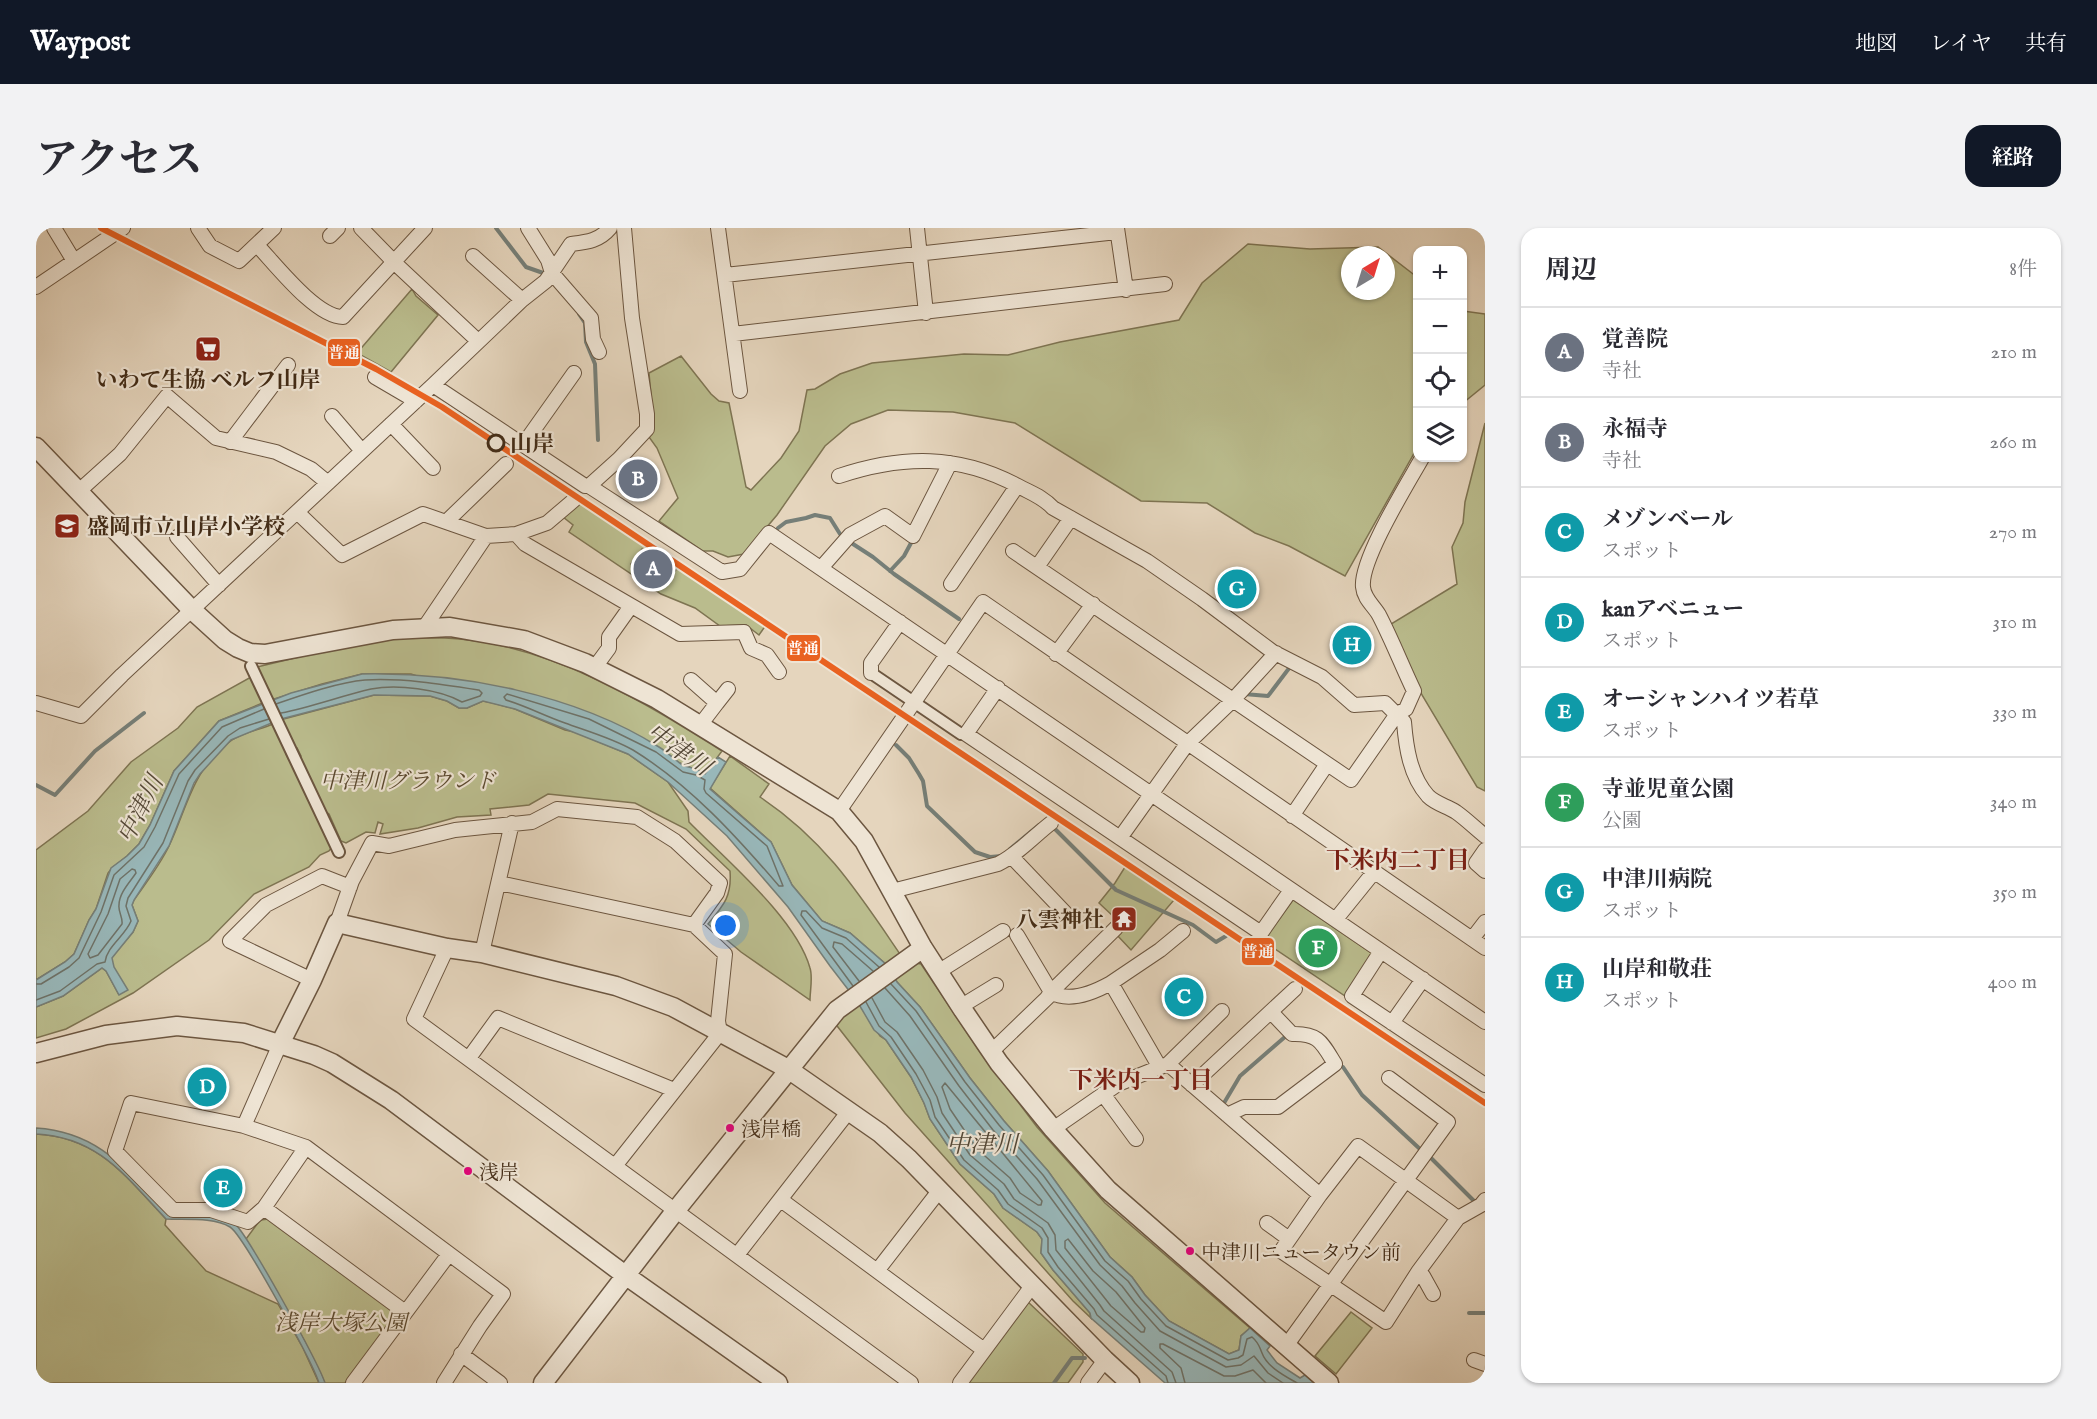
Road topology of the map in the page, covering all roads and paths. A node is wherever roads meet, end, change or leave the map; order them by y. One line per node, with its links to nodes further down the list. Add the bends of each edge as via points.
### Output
1 (54, 228): 16 (street)
2 (123, 228): 16 (street)
3 (198, 228): 13 (street, via 210,246 239,261)
4 (274, 228): 13 (street)
5 (361, 228): 17 (street)
6 (424, 228): 17 (street)
7 (528, 228): 18 (street)
8 (610, 228): 18 (street, via 590,242 571,244)
9 (624, 228): 46 (street, via 647,429)
10 (718, 228): 19 (street)
11 (917, 228): 14 (street)
12 (1117, 230): 14 (street); 22 (street)
13 (257, 245): 17 (street, via 316,307 334,317 343,317)
14 (920, 255): 19 (street); 24 (street)
15 (473, 256): 23 (street)
16 (75, 261): 21 (street)
17 (394, 261): 26 (street)
18 (552, 273): 23 (street); 27 (street, via 591,318)
19 (725, 276): 25 (street)
20 (1165, 284): 22 (street)
21 (36, 286)
22 (1126, 290): 24 (street)
23 (522, 300): 26 (street)
24 (926, 313): 25 (street)
25 (733, 334): 32 (street)
26 (478, 340): 31 (street)
27 (599, 352)
28 (288, 365): 36 (street)
29 (574, 373): 37 (street)
30 (375, 377): 33 (street)
31 (433, 385): 33 (street); 37 (street)
32 (740, 391)
33 (416, 401): 35 (street)
34 (332, 416): 39 (street)
35 (391, 424): 39 (street); 43 (street)
36 (230, 442): 45 (street, via 276,452 311,469); 48 (street, via 216,438 167,396 120,454)
37 (523, 445): 46 (street)
38 (36, 447): 48 (street)
39 (362, 451): 45 (street)
40 (1420, 462): 80 (street, via 1364,574 1366,598 1380,617 1414,691 1406,709)
41 (950, 463): 44 (street, via 890,462); 47 (street, via 973,466); 58 (street, via 913,536 885,516 850,535)
42 (506, 464): 52 (street)
43 (433, 468)
44 (839, 476)
45 (328, 483): 50 (street)
46 (589, 486): 58 (street, via 722,572 740,569 769,533)
47 (1017, 486): 51 (street); 59 (street)
48 (79, 491): 63 (street)
49 (574, 500): 53 (street, via 547,523)
50 (297, 512): 52 (street, via 342,555 423,514); 60 (street)
51 (1071, 518): 57 (street); 67 (street, via 1147,561)
52 (446, 522): 54 (street)
53 (516, 534): 54 (street); 62 (street, via 525,544)
54 (486, 536): 65 (street)
55 (177, 537): 60 (street)
56 (1013, 551): 57 (street)
57 (1037, 567): 61 (street)
58 (821, 568): 64 (street)
59 (951, 584)
60 (219, 585): 63 (street)
61 (1093, 604): 68 (street); 76 (street)
62 (631, 606): 69 (street, via 609,637 609,648); 71 (street, via 680,634 744,632 751,648 767,655)
63 (192, 610): 65 (street, via 225,640 250,653 265,654 393,630); 78 (street, via 81,716)
64 (900, 622): 66 (street); 72 (street, via 871,663)
65 (424, 628): 86 (street, via 450,627 524,640 585,663 657,699)
66 (948, 653): 68 (street, via 982,602); 74 (street); 79 (street)
67 (1276, 653): 76 (street); 80 (street, via 1322,677 1354,705 1385,703)
68 (1056, 654): 83 (street)
69 (598, 663)
70 (251, 666): 93 (street)
71 (779, 672)
72 (871, 673): 79 (street)
73 (691, 680): 77 (street)
74 (998, 688): 82 (street); 85 (street)
75 (728, 690): 77 (street)
76 (1233, 700): 83 (street); 84 (street)
77 (717, 702): 81 (street)
78 (36, 703)
79 (914, 703): 82 (street); 86 (street)
80 (1397, 714): 84 (street, via 1351,780); 90 (street, via 1404,722 1408,752 1428,795 1452,807)
81 (704, 720)
82 (966, 734): 91 (street)
83 (1187, 744): 85 (street); 87 (street)
84 (1327, 764): 87 (street)
85 (1152, 794): 91 (street); 99 (street)
86 (839, 811): 100 (street, via 864,841)
87 (1292, 816): 96 (street)
88 (1051, 822): 94 (street)
89 (512, 824): 97 (street); 98 (street, via 455,830 388,846 372,843); 105 (street, via 532,822 557,808 637,817 675,841 720,883)
90 (1485, 836)
91 (1120, 838): 99 (street, via 1261,933)
92 (1485, 850): 95 (street, via 1476,863)
93 (339, 852)
94 (1012, 856): 100 (street, via 998,864); 101 (street)
95 (1485, 871)
96 (1374, 872): 102 (street); 108 (street)
97 (499, 883): 105 (street); 113 (street)
98 (350, 887): 104 (street); 116 (street, via 322,876 266,905 230,941)
99 (1291, 890): 102 (street)
100 (892, 891): 111 (street)
101 (1070, 918)
102 (1336, 919): 112 (street)
103 (1485, 922): 108 (street)
104 (337, 923): 109 (street); 116 (street)
105 (694, 924): 126 (street, via 725,954)
106 (1116, 928): 120 (street)
107 (1183, 931): 117 (street)
108 (1472, 939): 110 (street)
109 (447, 948): 113 (street); 130 (street, via 414,1019)
110 (1485, 948)
111 (918, 951): 114 (street); 132 (street, via 837,1010)
112 (1381, 951): 115 (street); 125 (street, via 1352,996)
113 (482, 953): 126 (street, via 616,986 673,1007)
114 (938, 972): 120 (street, via 1010,933); 121 (street)
115 (1423, 979): 124 (street); 125 (street)
116 (312, 980): 127 (street)
117 (1112, 983): 120 (street, via 1079,996 1063,998); 131 (street)
118 (996, 985): 121 (street)
119 (1295, 989): 123 (street)
120 (1051, 992): 128 (street)
121 (960, 1007): 128 (street)
122 (1222, 1011): 131 (street)
123 (1271, 1012): 134 (street); 139 (street, via 1292,1034 1307,1034 1322,1042 1335,1064 1278,1107 1244,1107)
124 (1485, 1022)
125 (1392, 1023): 135 (street)
126 (720, 1033): 132 (street); 136 (street)
127 (280, 1044): 129 (street, via 244,1033 177,1026 106,1035); 140 (street); 159 (street, via 332,1063 381,1094)
128 (991, 1052): 141 (street)
129 (36, 1053)
130 (469, 1058): 136 (street, via 498,1018); 144 (street)
131 (1164, 1065): 134 (street); 137 (street)
132 (788, 1070): 138 (street); 151 (street)
133 (1389, 1078): 145 (street, via 1448,1122)
134 (1192, 1085): 139 (street)
135 (1485, 1086)
136 (674, 1090): 144 (street)
137 (1103, 1094): 141 (street); 142 (street)
138 (849, 1111): 146 (street, via 880,1133); 148 (street)
139 (1227, 1115): 147 (street)
140 (244, 1126): 143 (street); 150 (street, via 131,1103 115,1151 173,1210 211,1210 248,1222)
141 (1053, 1129): 164 (street, via 1108,1190)
142 (1136, 1140)
143 (306, 1147): 150 (street); 155 (street)
144 (615, 1166): 151 (street)
145 (1407, 1181): 147 (street, via 1358,1146); 152 (street); 160 (street)
146 (939, 1191): 157 (street); 161 (street)
147 (1320, 1195): 154 (street)
148 (781, 1200): 156 (street); 157 (street)
149 (1485, 1200): 152 (street)
150 (264, 1208): 163 (street)
151 (676, 1210): 156 (street); 159 (street)
152 (1458, 1218): 158 (street)
153 (1267, 1223): 154 (street)
154 (1289, 1239): 160 (street, via 1281,1251)
155 (449, 1254): 163 (street); 166 (street, via 503,1294)
156 (737, 1255): 173 (street)
157 (878, 1270): 165 (street)
158 (1418, 1272): 160 (street, via 1386,1322); 162 (street)
159 (625, 1275): 171 (street); 172 (street)
160 (1330, 1284): 164 (street)
161 (1032, 1286): 165 (street); 167 (street)
162 (1433, 1294)
163 (405, 1312): 168 (street)
164 (1286, 1346): 177 (street)
165 (984, 1350): 174 (street)
166 (461, 1354): 169 (street); 170 (street)
167 (1105, 1360): 175 (street); 176 (street)
168 (353, 1383)
169 (444, 1383)
170 (500, 1383)
171 (543, 1383)
172 (778, 1383)
173 (911, 1383)
174 (960, 1383)
175 (1088, 1383)
176 (1130, 1383)
177 (1329, 1383)

